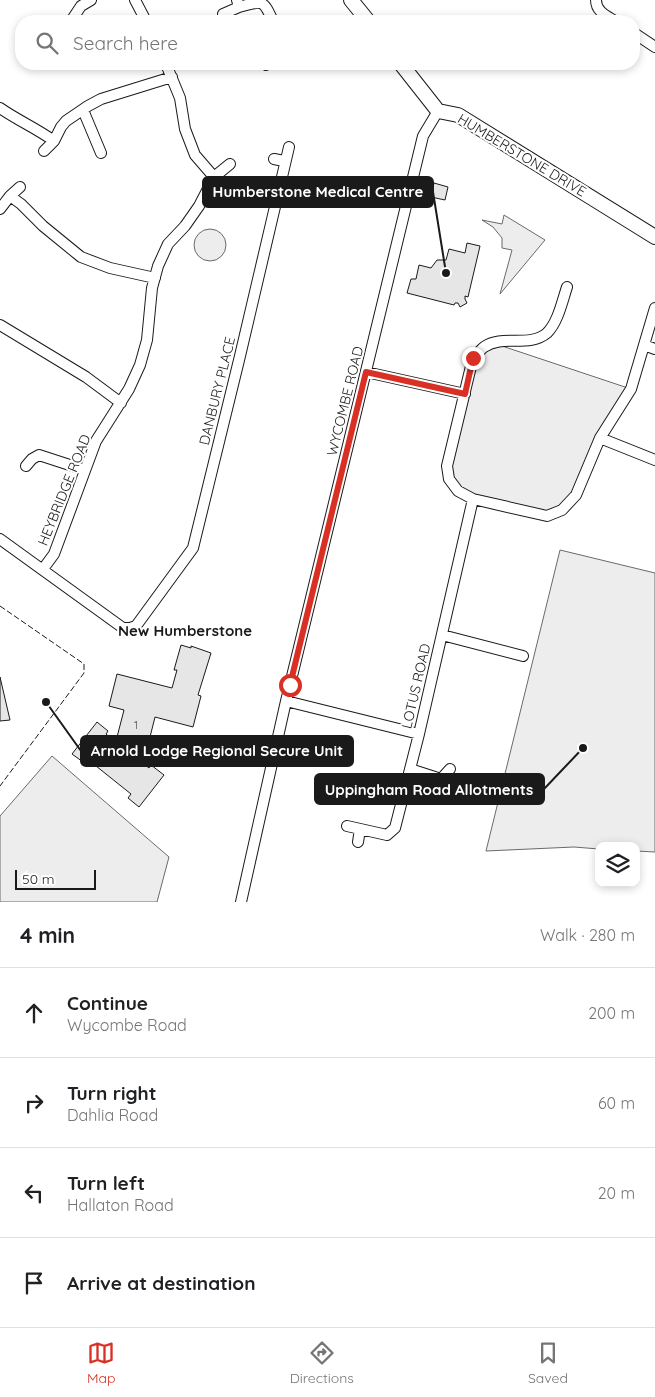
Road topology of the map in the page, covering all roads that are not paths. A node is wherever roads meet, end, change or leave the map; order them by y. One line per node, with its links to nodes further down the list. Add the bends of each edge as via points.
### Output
1 (91, 0): 7 (street)
2 (135, 0): 8 (street)
3 (351, 0): 10 (street)
4 (596, 1): 11 (street, via 599,11)
5 (238, 3): 6 (street); 9 (street, via 262,1)
6 (223, 14)
7 (75, 15)
8 (143, 15)
9 (271, 15)
10 (363, 15)
11 (606, 15)
12 (640, 37): 13 (street)
13 (655, 47)
14 (169, 70): 16 (street)
15 (406, 70): 19 (street)
16 (172, 77): 18 (street, via 101,99); 25 (street, via 195,155)
17 (0, 108): 20 (street)
18 (83, 110): 20 (street, via 66,121); 23 (street)
19 (438, 111): 29 (street, HUMBERSTONE DRIVE, via 458,115); 36 (street, WYCOMBE ROAD, via 423,136)
20 (54, 141): 22 (street)
21 (289, 146): 45 (street, DANBURY PLACE, via 279,160 240,356 193,548 136,626 130,628 118,625)
22 (44, 151)
23 (101, 153)
24 (230, 164): 25 (street, HEYBRIDGE ROAD)
25 (214, 177): 30 (street, HEYBRIDGE ROAD, via 199,206 168,244)
26 (20, 187): 27 (street)
27 (10, 196): 28 (street); 30 (street, via 81,257 110,268)
28 (0, 209)
29 (655, 237)
30 (155, 278): 38 (street, HEYBRIDGE ROAD, via 147,340 140,365)
31 (567, 287): 37 (street, via 548,332 536,340 502,341 485,346 473,358)
32 (655, 308): 34 (street)
33 (0, 325): 38 (street)
34 (644, 345): 35 (street); 39 (street, via 631,389)
35 (655, 349)
36 (366, 372): 37 (street); 50 (street, WYCOMBE ROAD)
37 (465, 394): 43 (street, via 447,466 449,479 458,491)
38 (121, 402): 42 (street, HEYBRIDGE ROAD, via 96,441)
39 (600, 438): 40 (street); 43 (street, via 576,495 562,510 547,516)
40 (655, 460)
41 (26, 466): 42 (street, via 39,454)
42 (86, 470): 45 (street, HEYBRIDGE ROAD, via 54,554)
43 (473, 499): 46 (street, LOTUS ROAD)
44 (0, 539): 45 (street)
45 (43, 569)
46 (442, 634): 47 (street); 51 (street, LOTUS ROAD)
47 (506, 651): 48 (street); 49 (street)
48 (523, 656)
49 (503, 663)
50 (286, 701): 51 (street); 57 (street, WYCOMBE ROAD)
51 (419, 734): 52 (street, LOTUS ROAD)
52 (410, 768): 53 (street, via 442,785); 55 (street, LOTUS ROAD, via 396,828 387,835)
53 (450, 769)
54 (347, 826): 55 (street, LOTUS ROAD)
55 (360, 829): 56 (street)
56 (358, 842)
57 (241, 902)

